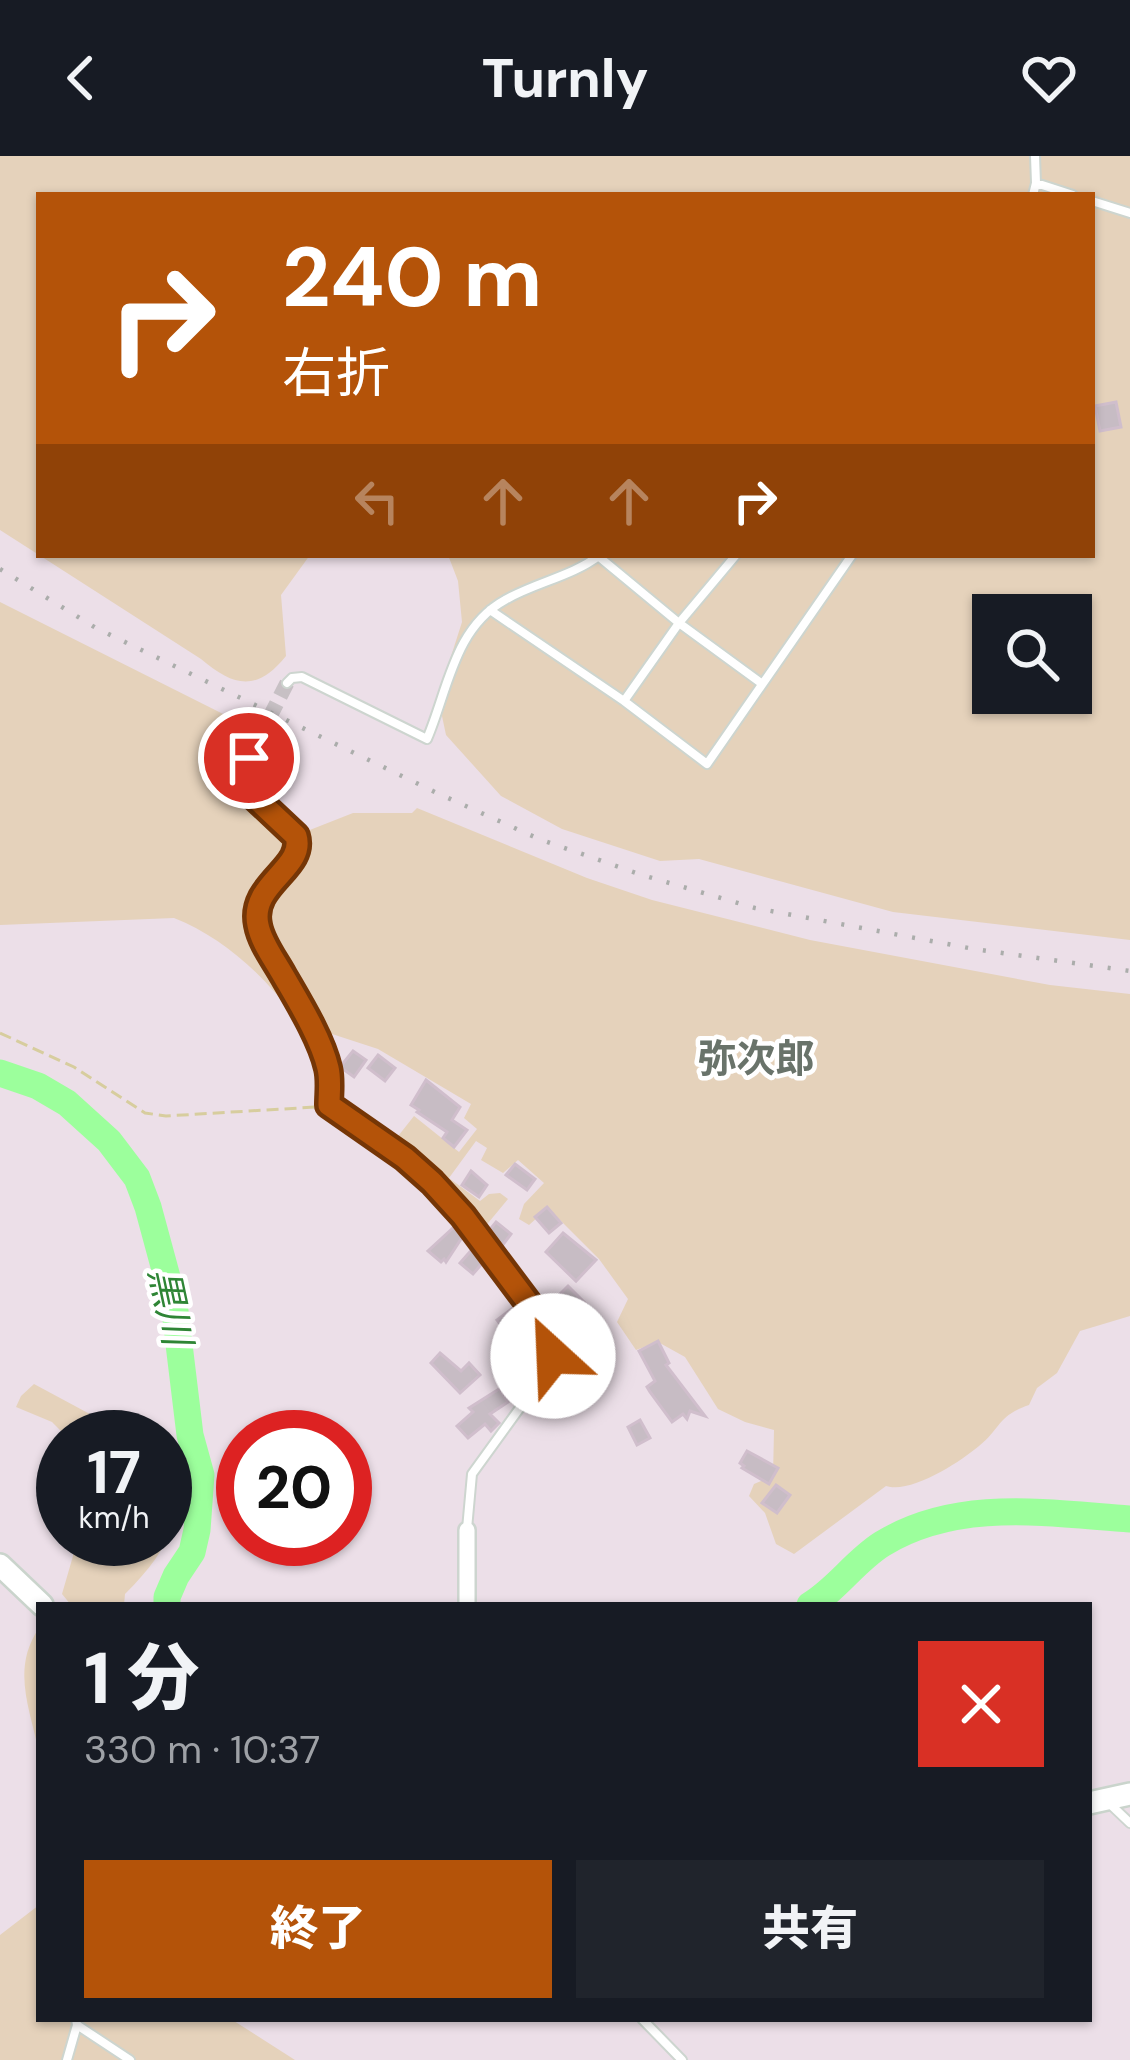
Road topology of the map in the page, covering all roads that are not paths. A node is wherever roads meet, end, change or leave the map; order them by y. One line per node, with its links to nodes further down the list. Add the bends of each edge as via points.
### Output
1 (1035, 156): 2 (lane)
2 (1036, 183): 3 (lane); 4 (lane)
3 (1034, 192)
4 (1064, 192)
5 (1095, 202): 6 (lane)
6 (1130, 213)
7 (596, 558): 11 (lane)
8 (601, 558): 12 (lane)
9 (733, 558): 12 (lane)
10 (850, 558): 14 (lane)
11 (490, 610): 13 (lane, via 461,645 427,739 302,677); 15 (lane)
12 (679, 623): 14 (lane); 15 (lane)
13 (287, 683)
14 (761, 683): 15 (lane, via 707,764)
15 (625, 700)
16 (249, 758): 17 (lane, via 246,789 299,843 264,890 258,929 327,1062 329,1105 432,1182 552,1339 548,1369 472,1474)
17 (467, 1530): 20 (street)
18 (0, 1565): 19 (main road)
19 (39, 1602)
20 (467, 1602)
21 (1130, 1794): 22 (main road)
22 (1097, 1801): 23 (lane)
23 (1130, 1823)
24 (77, 2022): 26 (lane); 27 (lane)
25 (645, 2022): 28 (lane)
26 (68, 2060)
27 (130, 2060)
28 (682, 2060)

